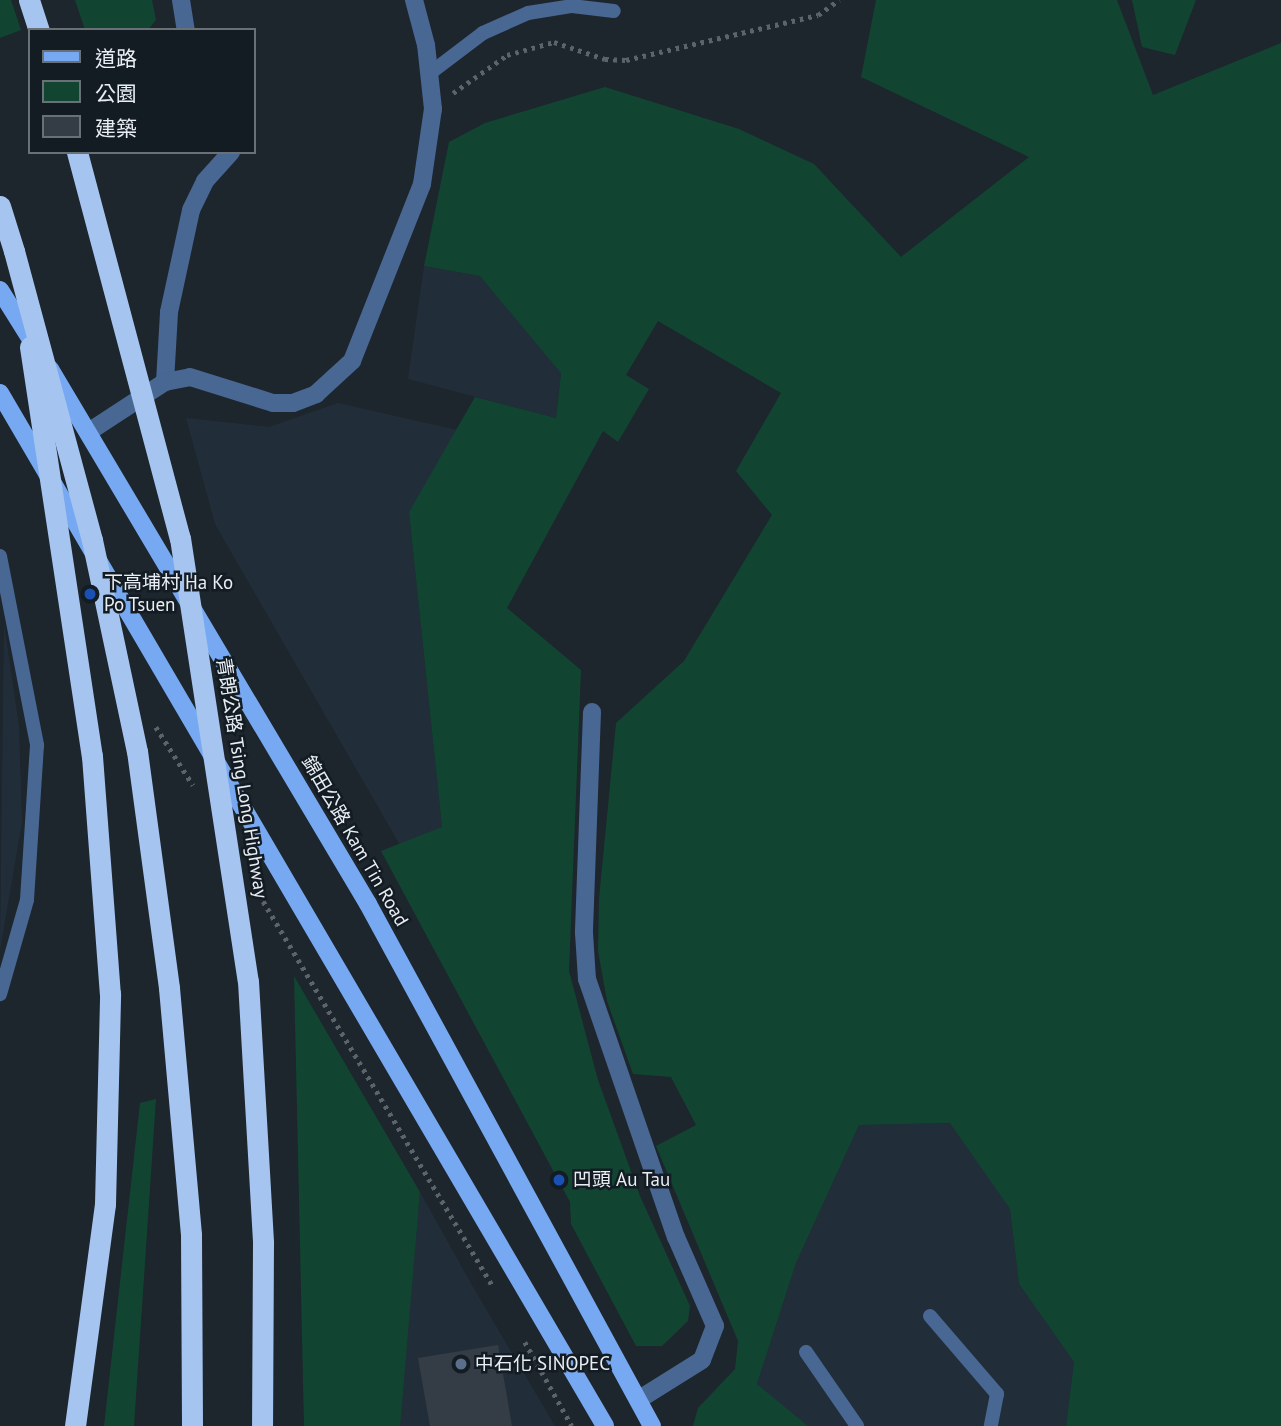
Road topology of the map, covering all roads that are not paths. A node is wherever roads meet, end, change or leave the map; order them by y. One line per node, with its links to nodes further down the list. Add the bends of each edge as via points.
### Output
1 (29, 0): 5 (highway)
2 (181, 0): 6 (street)
3 (414, 0): 7 (street)
4 (614, 11): 7 (lane, via 572,6 528,13 483,33)
5 (39, 28)
6 (186, 28)
7 (429, 74): 13 (street, via 433,109 422,184 369,329 333,381 293,403 273,403 190,377)
8 (78, 154): 25 (highway, 青朗公路 Tsing Long Highway, bridge, via 180,538 248,981 263,1243)
9 (229, 154): 13 (street, via 205,181 191,210 169,312)
10 (0, 206): 11 (highway)
11 (14, 251): 23 (highway, bridge, via 92,756 110,994 105,1204); 24 (highway, bridge, via 92,540 137,751 169,988 191,1234)
12 (0, 289): 16 (main road, 錦田公路 Kam Tin Road)
13 (165, 382): 16 (street)
14 (0, 393): 15 (main road)
15 (6, 416): 26 (main road)
16 (90, 431): 22 (main road, 錦田公路 Kam Tin Road, via 368,904)
17 (0, 556): 19 (lane, via 37,745 27,900)
18 (593, 712): 22 (street, via 584,933 587,979 671,1225 715,1326 702,1360)
19 (0, 994)
20 (930, 1316): 29 (lane, via 997,1394)
21 (806, 1352): 28 (lane)
22 (638, 1400): 27 (main road, 錦田公路 Kam Tin Road)
23 (75, 1426)
24 (192, 1426)
25 (262, 1426)
26 (605, 1426)
27 (652, 1426)
28 (857, 1426)
29 (991, 1426)

